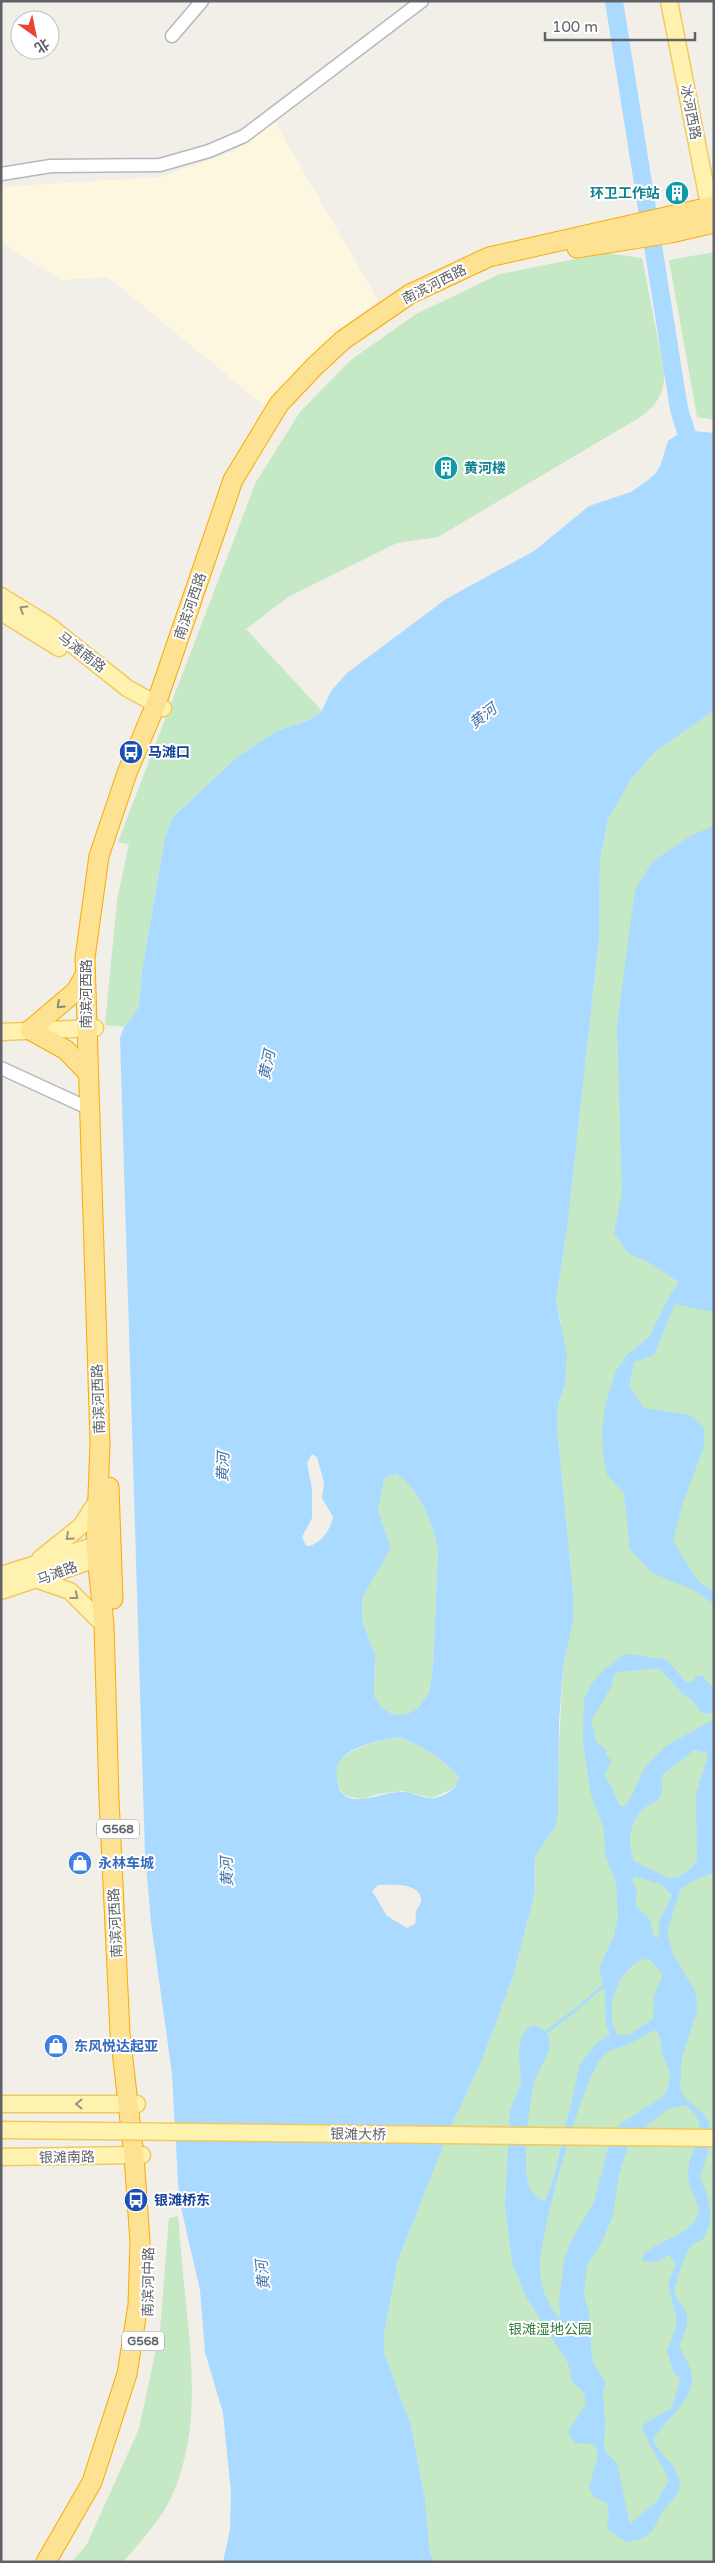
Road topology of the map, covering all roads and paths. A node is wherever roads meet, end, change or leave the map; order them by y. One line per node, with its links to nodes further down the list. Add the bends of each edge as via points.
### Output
1 (202, 1): 4 (street)
2 (422, 1): 5 (street, via 244,136 209,151 160,165 51,166)
3 (669, 1): 6 (main road, 冰河西路)
4 (172, 36)
5 (1, 174)
6 (713, 212): 9 (highway, 南滨河西路 / G568, via 492,264 414,301 350,346 287,411 242,482)
7 (1, 596): 9 (main road, 马滩南路, one-way to 7, via 48,625)
8 (1, 612): 9 (main road, 马滩南路, via 43,636 124,696)
9 (158, 710): 10 (highway, 南滨河西路 / G568, via 127,773 99,856); 11 (highway, 南滨河西路 / G568, via 108,858 94,959)
10 (85, 975): 11 (highway, 南滨河西路 / G568); 12 (highway, one-way to 12, via 76,991)
11 (90, 1028): 12 (main road); 15 (highway, 南滨河西路 / G568); 18 (highway, 南滨河西路 / G568)
12 (30, 1030): 13 (main road); 15 (highway, via 66,1050)
13 (1, 1032)
14 (1, 1068): 16 (street)
15 (87, 1072): 16 (highway, 南滨河西路 / G568)
16 (88, 1108): 17 (highway, 南滨河西路 / G568, via 100,1443)
17 (98, 1500): 18 (highway, 南滨河西路 / G568); 19 (main road, one-way to 19, via 80,1526)
18 (105, 1549): 19 (main road, 马滩路); 22 (highway, 南滨河西路 / G568); 24 (highway, 南滨河西路 / G568)
19 (35, 1573): 20 (main road, 马滩路); 21 (main road, 马滩路); 22 (main road, one-way to 22, via 70,1591)
20 (1, 1575)
21 (1, 1591)
22 (104, 1625): 24 (highway, 南滨河西路 / G568, via 120,2032)
23 (1, 2104): 24 (main road, one-way to 23)
24 (132, 2104): 29 (highway, 南滨河中路 / G568)
25 (1, 2130): 26 (main road, 银滩大桥, bridge)
26 (714, 2138)
27 (1, 2140): 28 (main road, 银滩大桥)
28 (714, 2148)
29 (138, 2155): 30 (main road, 银滩南路); 31 (highway, 南滨河中路 / G568, via 138,2306 127,2374 92,2482); 32 (highway, 南滨河中路 / G568, via 149,2242 149,2312 135,2376 106,2477)
30 (1, 2157)
31 (46, 2562)
32 (57, 2562)

